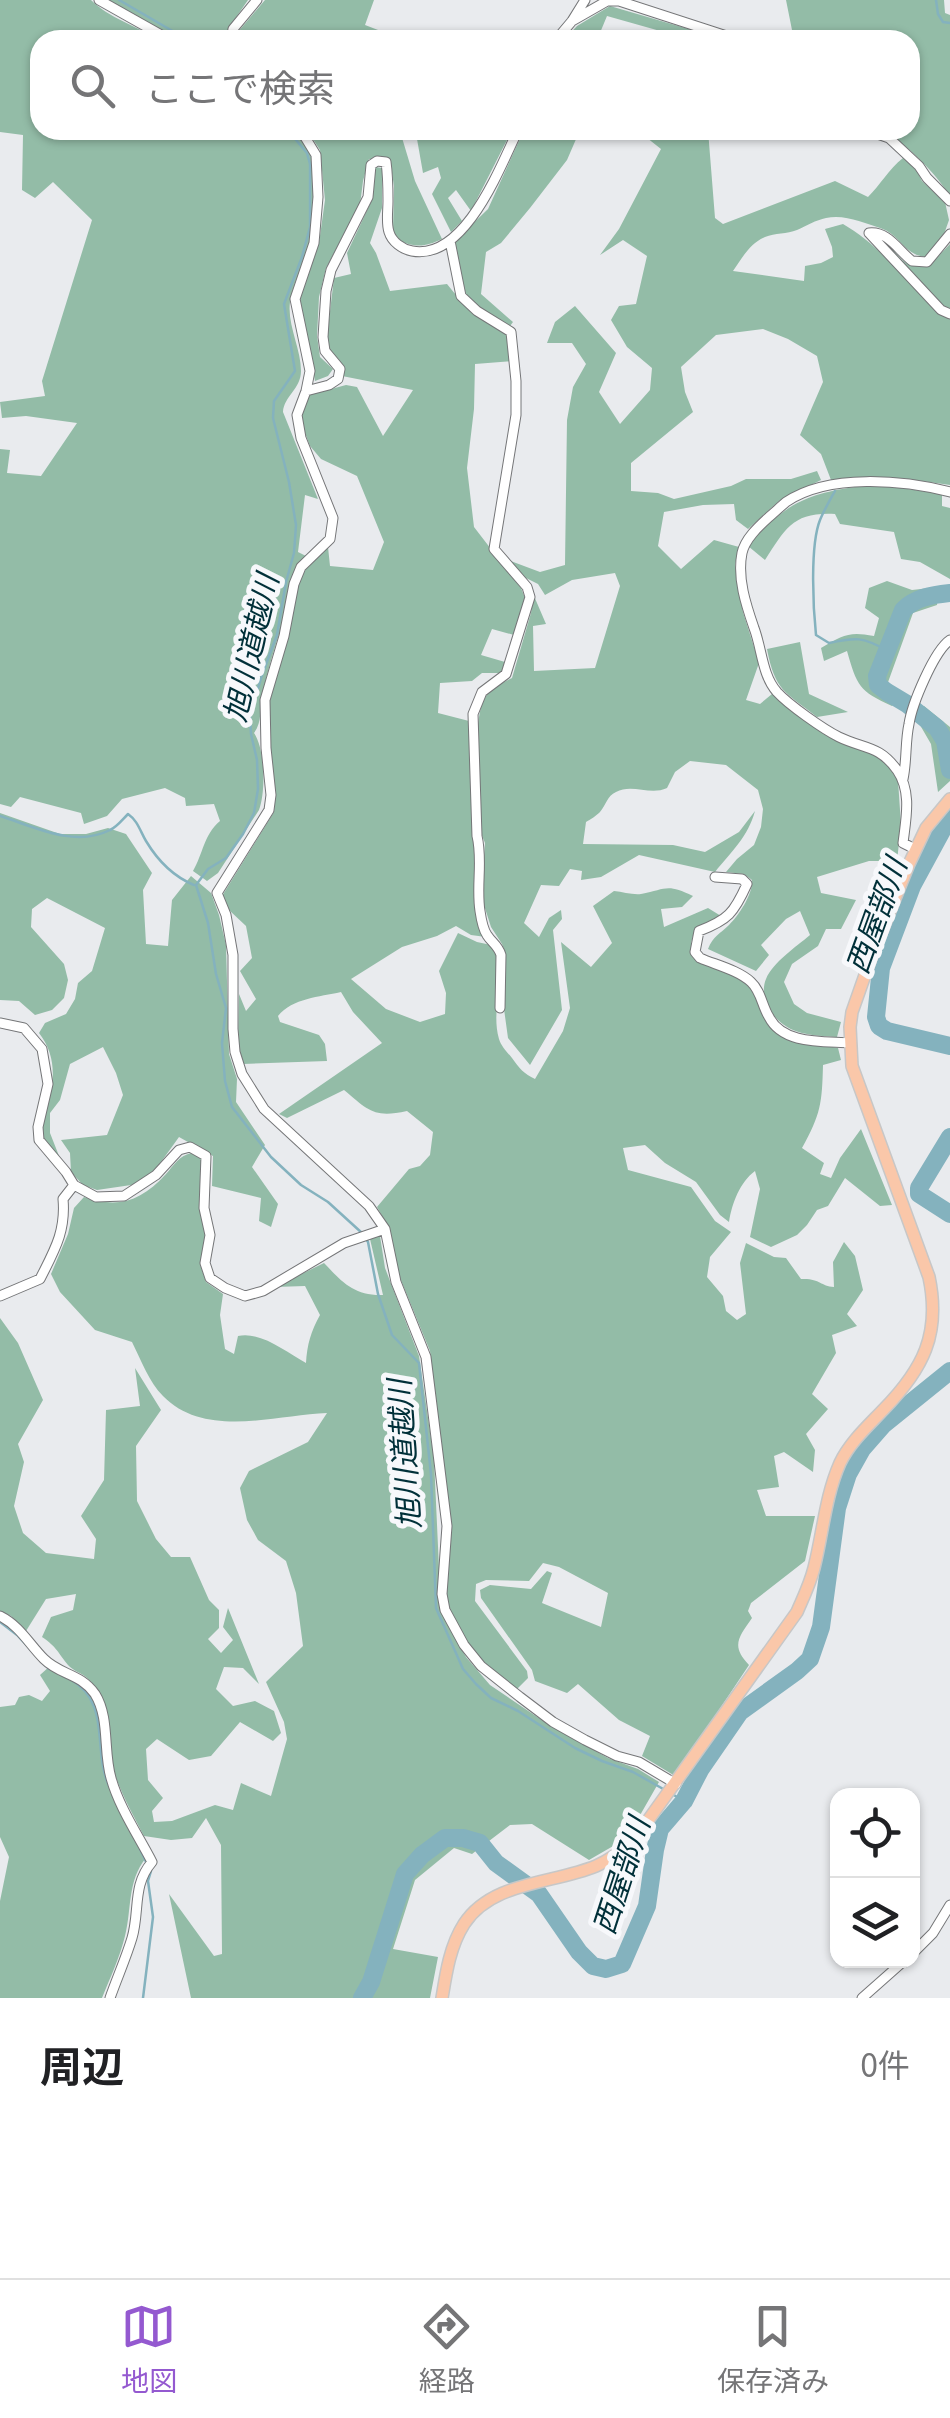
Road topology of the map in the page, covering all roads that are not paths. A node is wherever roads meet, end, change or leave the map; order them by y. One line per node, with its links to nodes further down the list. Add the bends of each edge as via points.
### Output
1 (100, 0): 5 (street)
2 (257, 0): 6 (street)
3 (585, 0): 4 (street)
4 (572, 21): 7 (street); 8 (street, via 619,1)
5 (152, 30)
6 (233, 30)
7 (564, 30)
8 (708, 30)
9 (306, 140): 16 (street, via 316,155 318,197 314,243 295,299 310,371)
10 (513, 140): 14 (street, via 480,209)
11 (891, 140): 12 (street)
12 (950, 201)
13 (950, 234): 15 (street, via 927,262 912,261 887,237 869,233)
14 (450, 240): 16 (street, via 430,250 399,247 389,234 386,162 371,165 368,197 326,291 322,337 340,369 338,379); 23 (street, via 461,296 511,332 516,381 494,549 530,598 506,674 482,692 472,714 477,889 487,934 501,955)
15 (950, 314)
16 (306, 392): 27 (street, via 299,426 333,518 330,539 294,584 265,700 269,810 217,893 232,954 242,1074 264,1109 369,1206)
17 (950, 492): 19 (street, via 888,482 827,486 788,500 742,552 746,604 769,681 838,736 885,754)
18 (950, 640): 19 (street, via 914,705)
19 (903, 779): 21 (street, via 903,844)
20 (950, 799): 21 (main road)
21 (915, 849): 25 (main road, via 852,1012)
22 (715, 876): 25 (street, via 747,884 724,920 698,931 695,952 747,978 772,1024 787,1034)
23 (500, 1008)
24 (0, 1023): 26 (street, via 24,1028 42,1049 48,1084 39,1140)
25 (850, 1043): 30 (main road, via 852,1066 929,1277 932,1333 916,1371 842,1460 797,1612)
26 (74, 1185): 27 (street, via 96,1196 124,1196 179,1150 190,1147 206,1156 210,1235 204,1262 210,1278 245,1296 344,1243); 28 (street, via 63,1199 62,1230 40,1279)
27 (385, 1229): 30 (street, via 396,1282 426,1357 446,1526 445,1610 480,1666 554,1722 639,1762)
28 (0, 1296)
29 (0, 1616): 34 (street, via 46,1662 83,1680 97,1697 112,1782 152,1862 136,1893 134,1934)
30 (671, 1791): 35 (main road, via 634,1840 612,1857 477,1908 455,1941)
31 (950, 1904): 32 (street)
32 (920, 1946)
33 (896, 1968): 36 (street)
34 (110, 1998)
35 (442, 1998)
36 (862, 1998)

